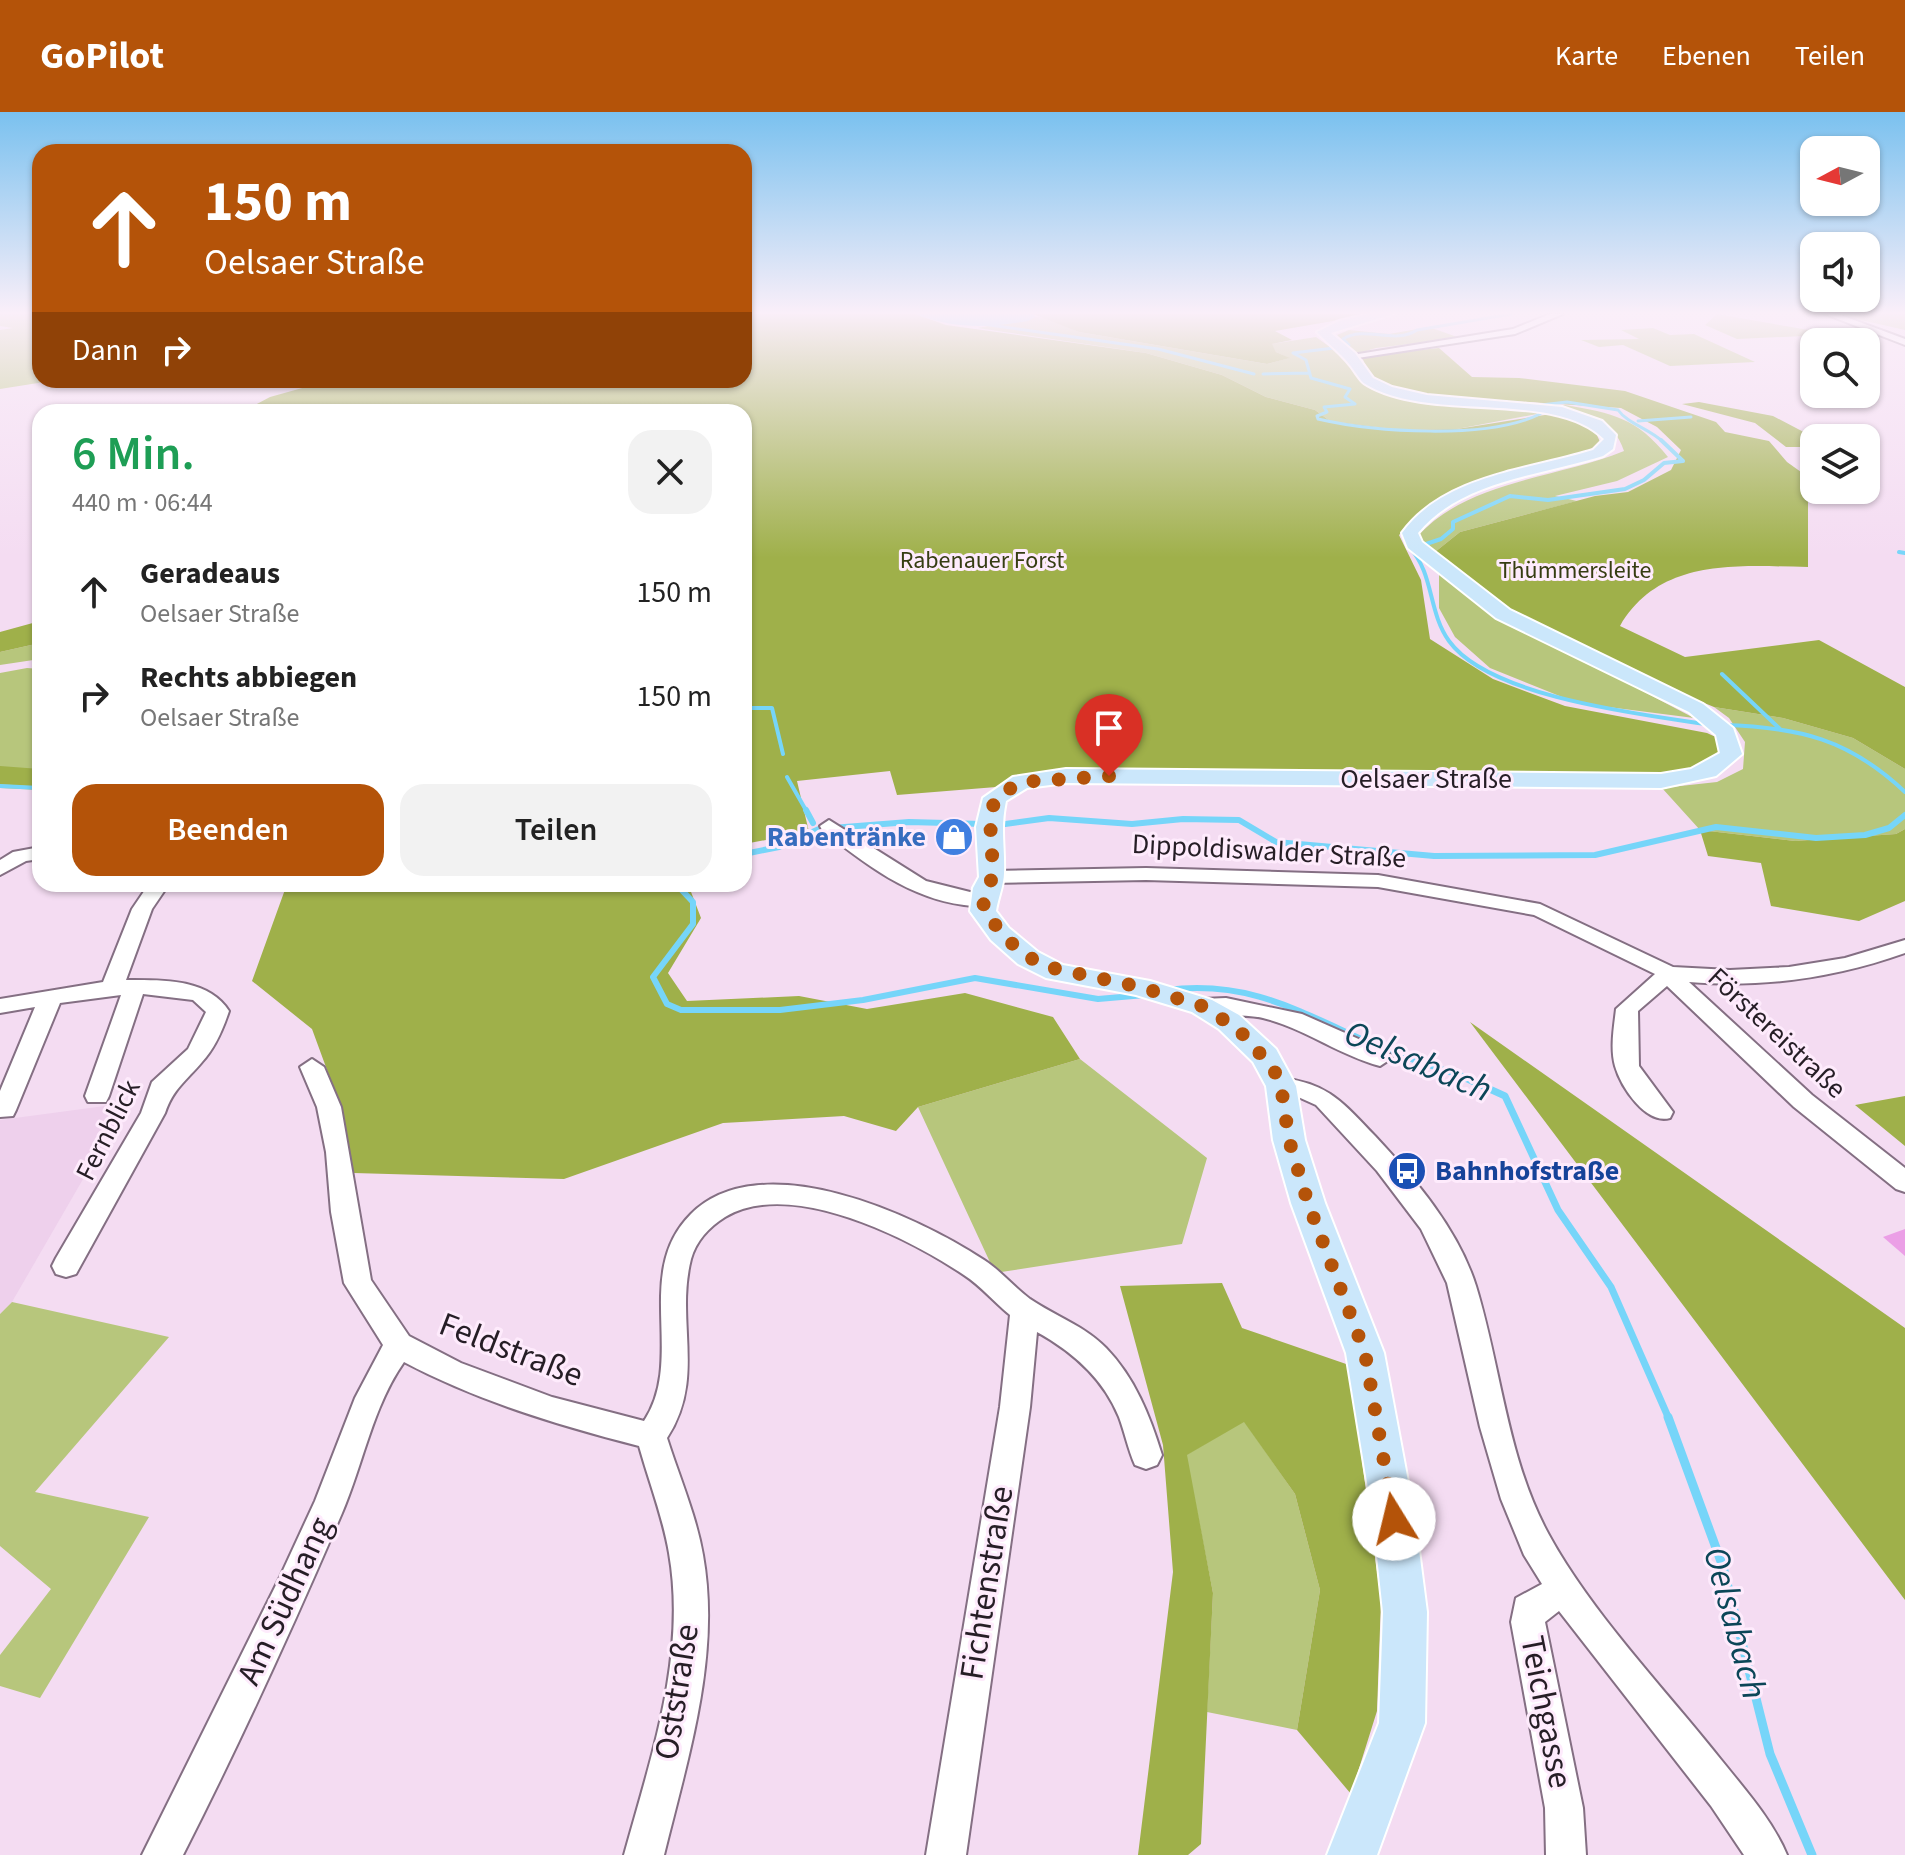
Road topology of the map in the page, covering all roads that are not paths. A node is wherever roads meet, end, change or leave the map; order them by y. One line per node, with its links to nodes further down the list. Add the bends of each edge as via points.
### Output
1 (1414, 395): 5 (main road, Oelsaer Straße, via 1538,407 1605,429 1611,438 1606,449 1468,491 1427,513 1410,533 1416,546 1503,614 1696,708 1720,725 1732,744 1731,754 1716,768 1682,779 1066,776 1021,782 995,798 988,824)
2 (833, 829): 5 (street, Dippoldiswalder Straße, via 910,883 954,898)
3 (32, 854): 4 (street)
4 (2, 863)
5 (988, 889): 8 (street, Dippoldiswalder Straße, via 1146,874 1378,881 1540,910); 12 (main road, Oelsaer Straße, via 983,911 1035,962 1056,972)
6 (154, 892): 9 (street, via 142,909)
7 (1905, 946): 8 (street, Dippoldiswalder Straße, via 1859,964 1774,979)
8 (1670, 974): 18 (street, Förstereistraße, via 1627,1009 1623,1056 1633,1084); 19 (street, Förstereistraße, via 1803,1101)
9 (122, 990): 10 (street); 16 (street); 20 (street, Fernblick, via 162,988 203,995 218,1011 196,1055 161,1088 153,1113)
10 (50, 999): 11 (street); 17 (street)
11 (0, 1006)
12 (1202, 1006): 13 (street, via 1225,1003 1266,1009); 15 (main road, Oelsaer Straße, via 1229,1022 1265,1056)
13 (1380, 1058)
14 (312, 1067): 22 (street, Feldstraße, via 329,1107 339,1152 358,1283)
15 (1281, 1086): 25 (street, via 1319,1093 1334,1107 1403,1183 1444,1245 1461,1283 1480,1373 1517,1499); 29 (main road, via 1289,1140 1308,1203 1365,1353 1405,1612 1402,1723)
16 (97, 1096)
17 (4, 1110)
18 (1661, 1112)
19 (1905, 1182)
20 (66, 1266)
21 (1025, 1311): 23 (street, via 970,1264 900,1229 794,1194 734,1200 701,1220 684,1241 673,1281 676,1353 671,1401); 24 (street, via 1083,1344 1101,1362 1134,1409); 28 (street, Fichtenstraße, via 1017,1394)
22 (399, 1345): 23 (street, Feldstraße, via 451,1372 550,1410); 26 (street, Am Südhang, via 387,1360 275,1625)
23 (651, 1436): 27 (street, Oststraße, via 686,1554 691,1621 685,1687)
24 (1146, 1455)
25 (1564, 1590): 30 (street, Teichgasse, via 1528,1610 1528,1622 1564,1808); 31 (street)
26 (162, 1855)
27 (644, 1855)
28 (946, 1855)
29 (1352, 1855)
30 (1566, 1855)
31 (1767, 1855)

